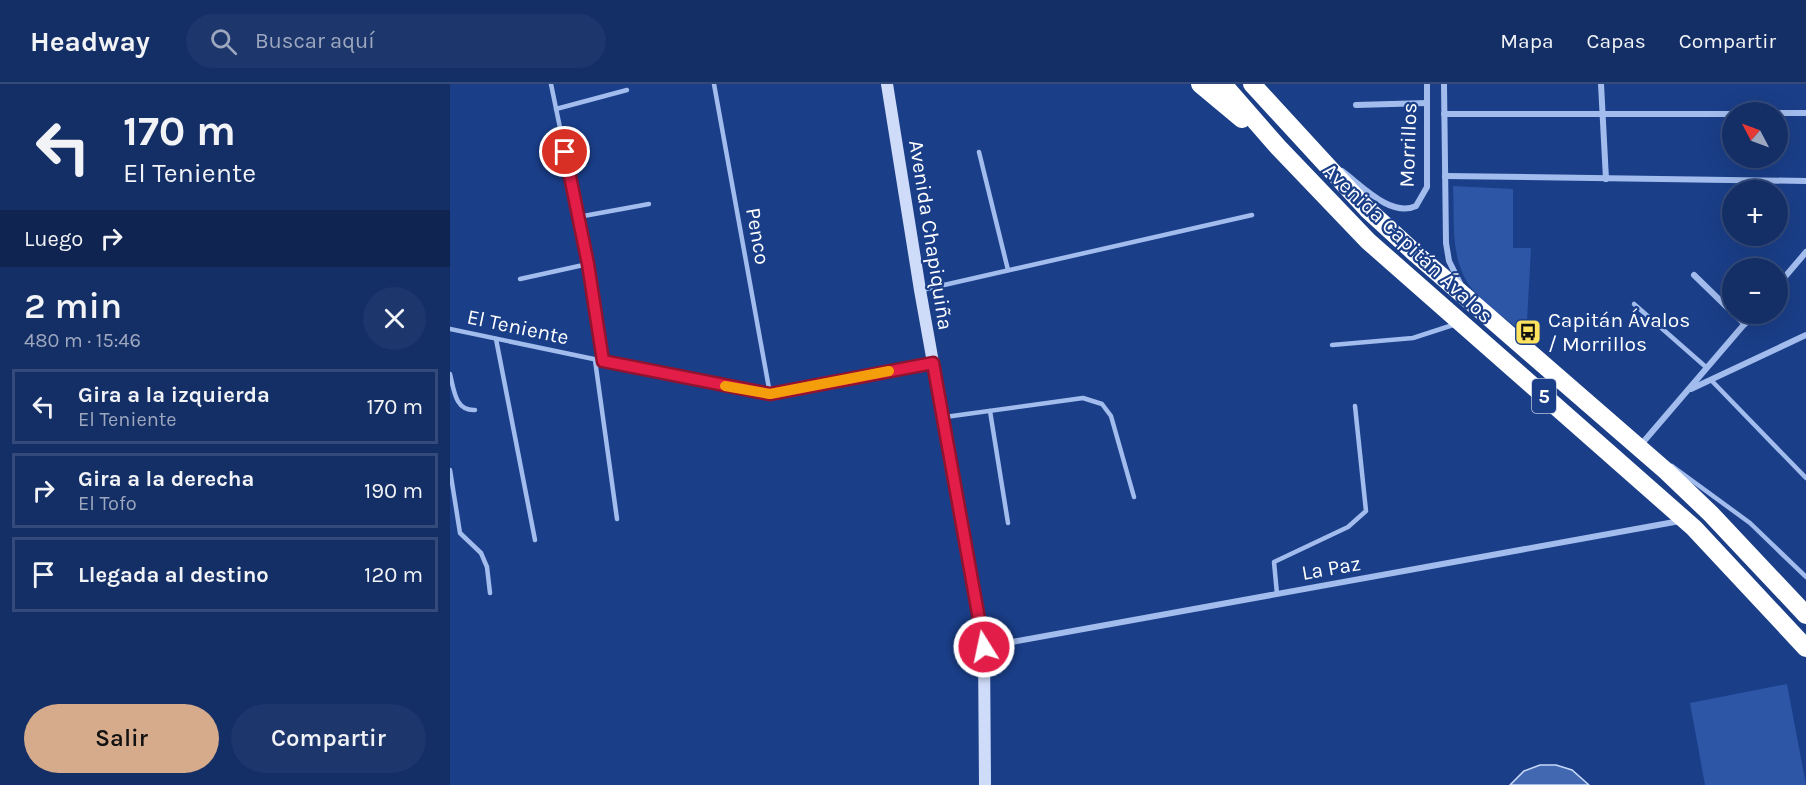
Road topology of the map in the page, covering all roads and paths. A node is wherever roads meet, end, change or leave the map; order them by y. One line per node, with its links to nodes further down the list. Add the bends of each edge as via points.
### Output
1 (551, 84): 13 (lane)
2 (714, 84): 51 (lane, Penco)
3 (887, 84): 34 (street, Avenida Chapiquiña)
4 (1200, 84): 20 (highway)
5 (1223, 84): 20 (highway, Avenida Capitán Ávalos / 5)
6 (1252, 84): 19 (highway, Avenida Capitán Ávalos / 5)
7 (1426, 84): 11 (street, Morrillos)
8 (1444, 84): 16 (street, Morrillos)
9 (1601, 84): 18 (street)
10 (627, 90): 13 (lane)
11 (1427, 103): 12 (street); 19 (street, Morrillos, via 1427,187 1421,201 1410,209 1390,206)
12 (1356, 105)
13 (556, 109): 27 (lane)
14 (1788, 113): 15 (street)
15 (1806, 113)
16 (1444, 114): 18 (street); 22 (street, Morrillos)
17 (1722, 114): 18 (street)
18 (1601, 115): 23 (street)
19 (1299, 137): 37 (highway, Avenida Capitán Ávalos / 5, via 1367,209)
20 (1278, 147): 38 (highway, Avenida Capitán Ávalos / 5, via 1368,240)
21 (979, 152): 30 (lane)
22 (1444, 176): 23 (street); 37 (street, Morrillos, via 1449,261 1460,283)
23 (1606, 179): 24 (street)
24 (1806, 181)
25 (649, 204): 27 (lane)
26 (1252, 216): 30 (lane)
27 (578, 217): 29 (lane)
28 (1806, 252): 31 (street)
29 (588, 264): 33 (lane); 45 (lane)
30 (1008, 270): 34 (lane)
31 (1788, 273)
32 (1694, 275): 35 (street)
33 (520, 279)
34 (920, 290): 46 (street, Avenida Chapiquiña)
35 (1722, 302)
36 (1634, 304): 47 (lane)
37 (1485, 314): 56 (highway, Avenida Capitán Ávalos / 5)
38 (1458, 323): 43 (lane, via 1413,338); 61 (highway, Avenida Capitán Ávalos / 5)
39 (1745, 324): 47 (street)
40 (450, 329): 42 (lane, El Teniente)
41 (1806, 335): 49 (street)
42 (496, 339): 44 (lane, El Teniente); 63 (lane)
43 (1332, 345)
44 (595, 360): 45 (lane, El Teniente); 60 (lane)
45 (603, 361): 51 (lane, El Teniente)
46 (933, 363): 51 (lane, El Teniente); 55 (street, Avenida Chapiquiña)
47 (1707, 368): 50 (street)
48 (450, 374): 53 (lane, via 459,405)
49 (1711, 380): 50 (street); 58 (lane)
50 (1688, 390): 56 (street)
51 (770, 394)
52 (1355, 406): 66 (lane, via 1366,511 1348,527 1274,562)
53 (475, 410)
54 (990, 411): 55 (lane); 59 (lane, via 1083,398 1102,404 1111,416); 62 (lane)
55 (943, 418): 68 (street, Avenida Chapiquiña)
56 (1639, 447): 64 (lane, via 1727,504); 67 (highway, Avenida Capitán Ávalos / 5, via 1711,514)
57 (450, 470): 65 (lane, via 460,533 481,553)
58 (1806, 478)
59 (1134, 497)
60 (617, 519)
61 (1684, 520): 66 (street, La Paz); 69 (highway, Avenida Capitán Ávalos / 5)
62 (1008, 524)
63 (535, 540)
64 (1806, 577)
65 (490, 592)
66 (1277, 594): 68 (street, La Paz)
67 (1806, 615)
68 (984, 647): 70 (street, Avenida Chapiquiña)
69 (1806, 648)
70 (985, 785)

